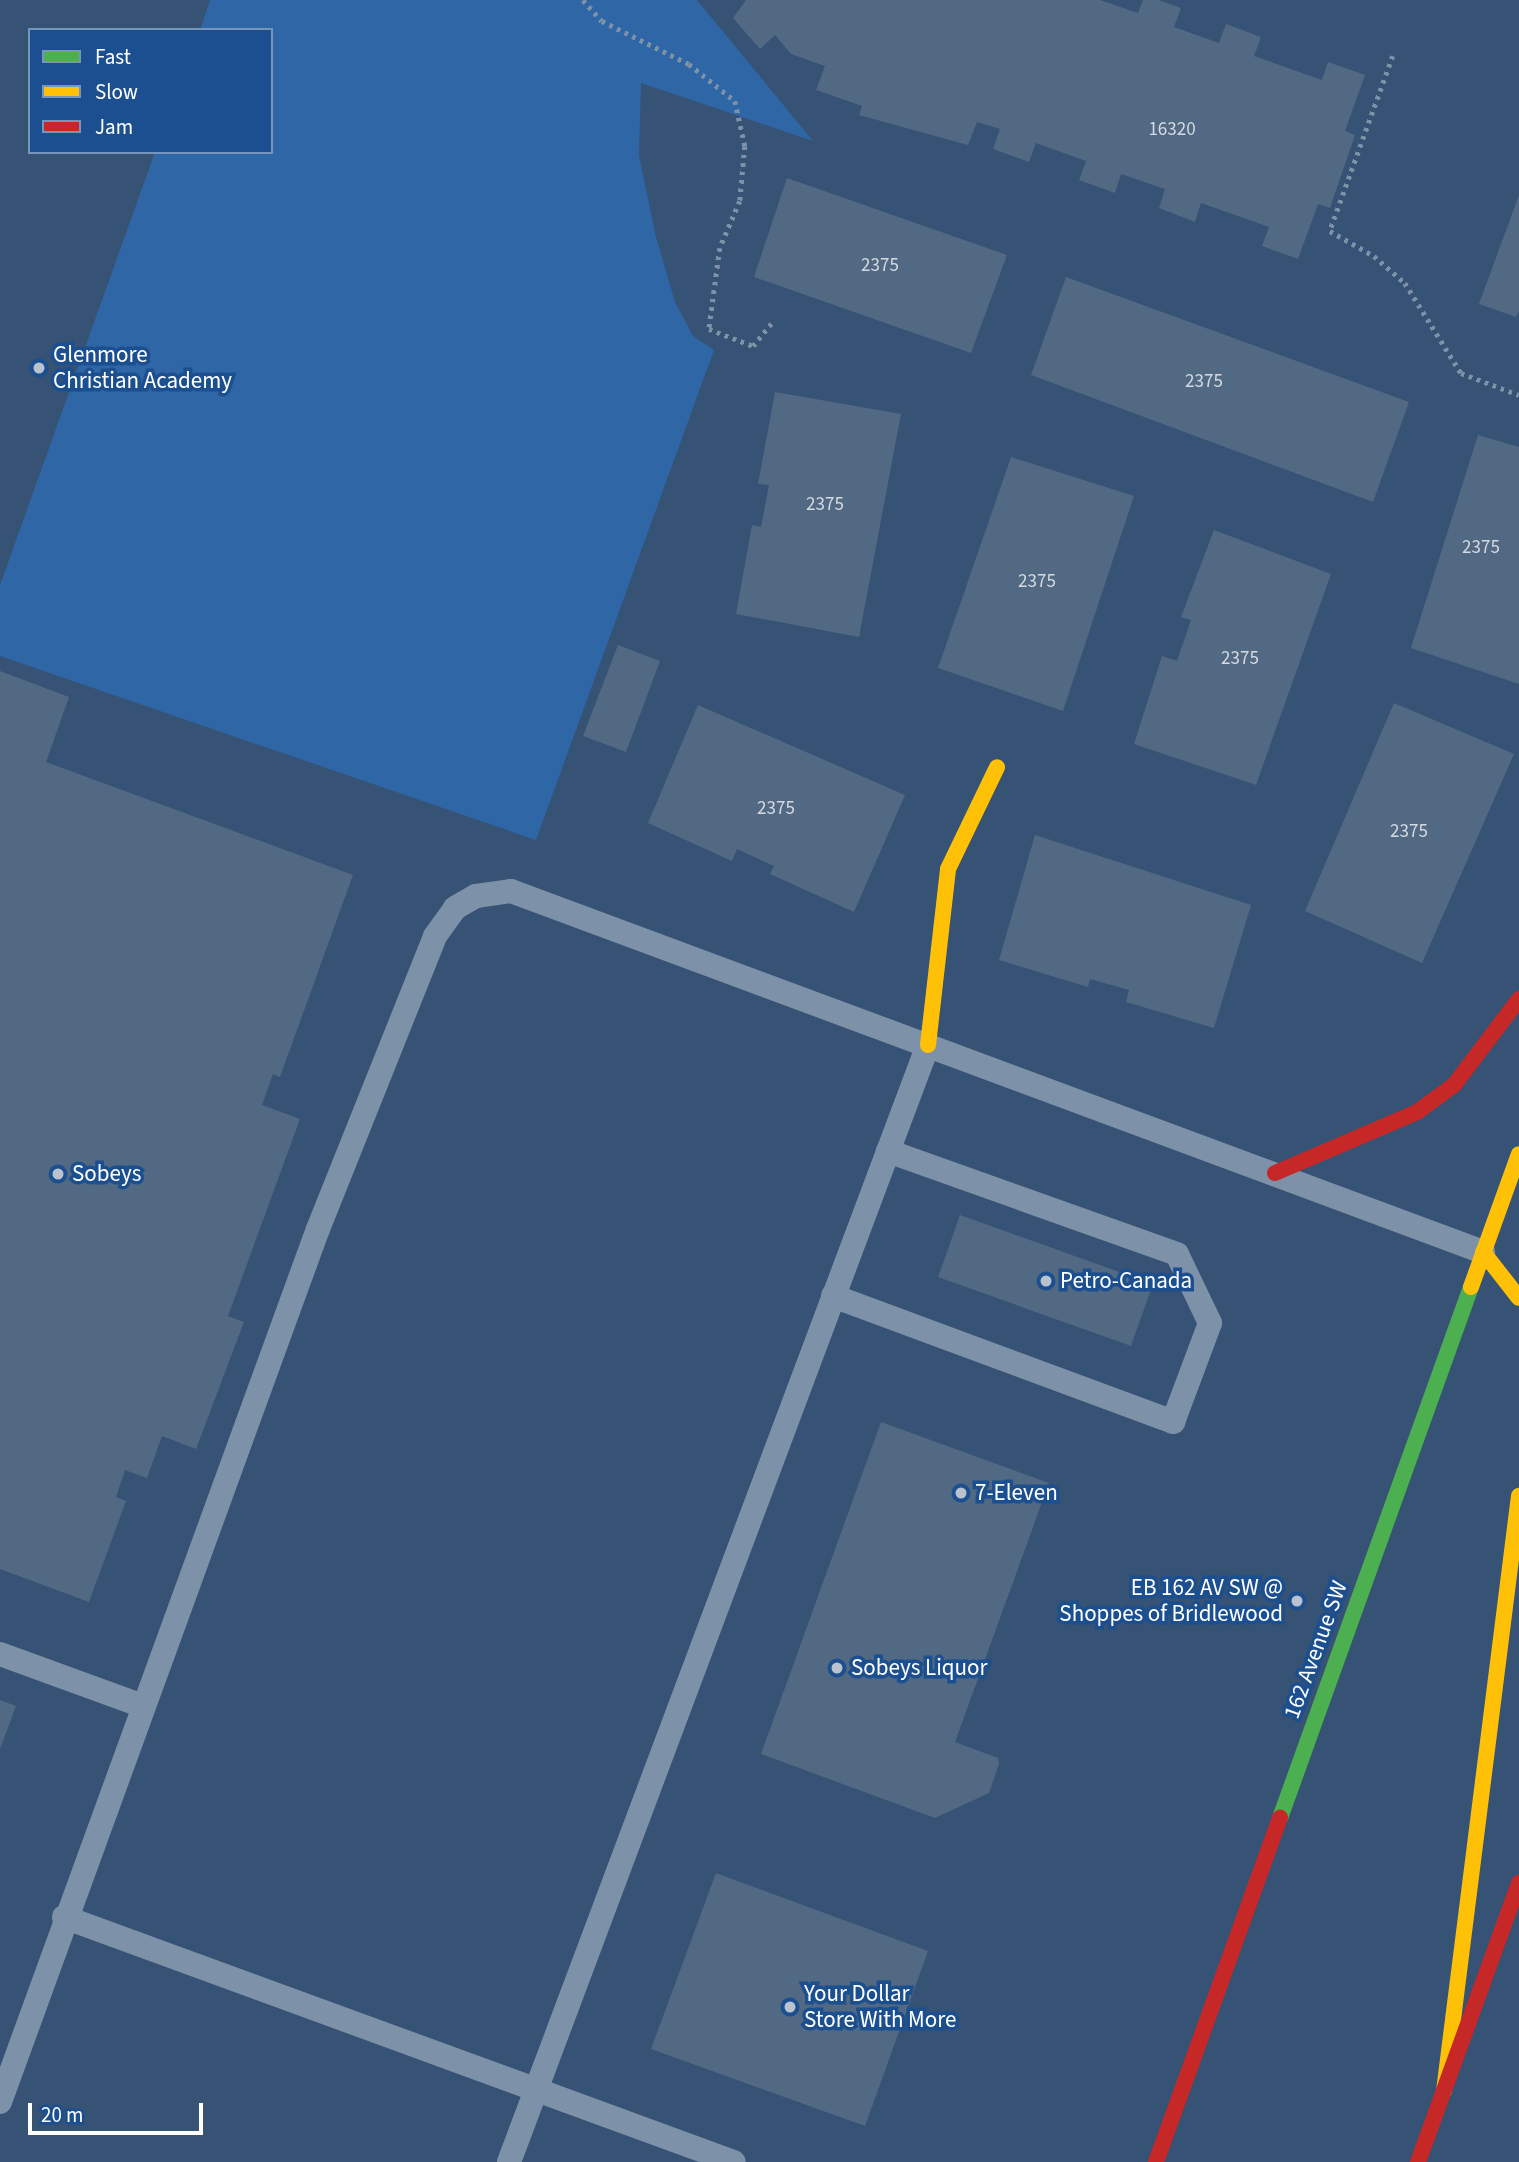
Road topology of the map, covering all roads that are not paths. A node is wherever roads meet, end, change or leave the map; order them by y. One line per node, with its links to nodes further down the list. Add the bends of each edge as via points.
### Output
1 (997, 767): 3 (main road, via 948,869)
2 (1519, 999): 6 (main road, via 1454,1085 1417,1112)
3 (928, 1045): 4 (lane); 6 (lane); 13 (lane, via 511,891 477,896 455,908 435,936 318,1228)
4 (888, 1151): 9 (lane); 9 (lane, via 1177,1254 1210,1323 1173,1422)
5 (1519, 1154): 7 (main road, 162 Avenue SW)
6 (1275, 1173): 7 (lane)
7 (1483, 1252): 8 (main road); 10 (main road); 21 (main road, 162 Avenue SW)
8 (1519, 1262)
9 (833, 1296): 16 (lane)
10 (1519, 1298)
11 (1519, 1496): 17 (main road)
12 (0, 1654): 13 (lane)
13 (143, 1706): 15 (lane)
14 (1519, 1883): 17 (main road)
15 (64, 1917): 16 (lane); 18 (lane)
16 (536, 2091): 19 (lane); 20 (lane)
17 (1444, 2091): 22 (main road)
18 (0, 2102)
19 (509, 2162)
20 (734, 2162)
21 (1156, 2162)
22 (1418, 2162)

